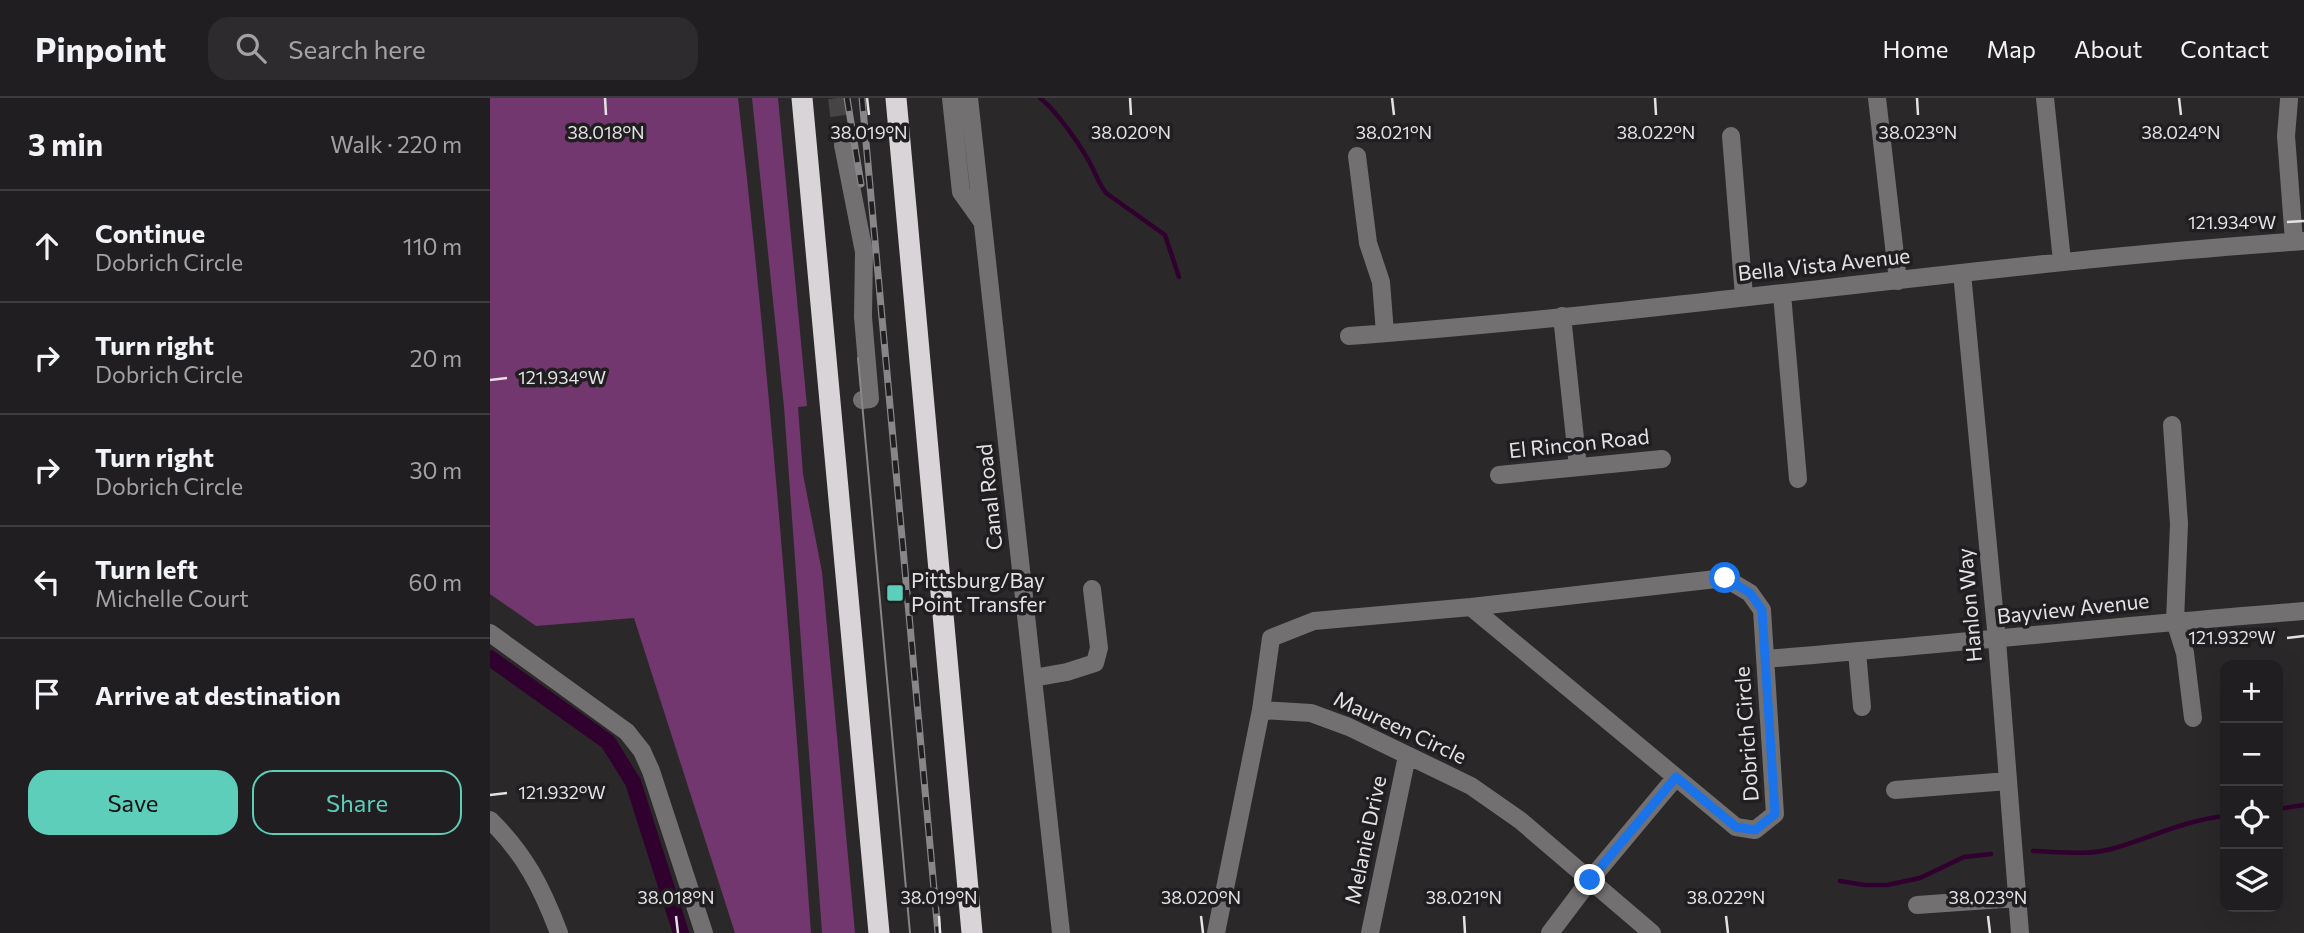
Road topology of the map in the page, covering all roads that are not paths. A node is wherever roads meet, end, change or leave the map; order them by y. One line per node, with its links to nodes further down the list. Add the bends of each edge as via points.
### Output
1 (802, 98): 49 (highway)
2 (897, 98): 50 (highway)
3 (951, 98): 11 (street, via 961,192)
4 (969, 98): 11 (street, Canal Road)
5 (1877, 98): 15 (street)
6 (2045, 98): 13 (street)
7 (2289, 100): 12 (street, via 2286,136)
8 (1731, 136): 17 (street)
9 (843, 145): 21 (street, via 865,264 863,317 870,399)
10 (1357, 156): 19 (street, via 1367,243 1381,282)
11 (982, 222): 35 (street, Canal Road)
12 (2299, 241): 13 (street, Bella Vista Avenue)
13 (2062, 261): 14 (street, Bella Vista Avenue)
14 (1962, 273): 15 (street, Bella Vista Avenue); 32 (street, Hanlon Way)
15 (1898, 281): 16 (street, Bella Vista Avenue)
16 (1782, 294): 17 (street, Bella Vista Avenue); 26 (street)
17 (1744, 296): 18 (street, Bella Vista Avenue)
18 (1562, 316): 19 (street, Bella Vista Avenue); 24 (street)
19 (1385, 333): 20 (street, Bella Vista Avenue)
20 (1349, 336)
21 (862, 400)
22 (2172, 425): 30 (street, via 2179,524)
23 (1662, 459): 24 (street, El Rincon Road)
24 (1578, 467): 25 (street, El Rincon Road)
25 (1499, 475)
26 (1798, 479)
27 (1092, 589): 35 (street, via 1099,649 1095,663)
28 (1471, 607): 34 (street, Dobrich Circle, via 1725,578 1750,593 1762,610); 37 (street, Dobrich Circle, via 1314,621 1271,638); 40 (street, Dobrich Circle)
29 (2304, 611): 30 (street, Bayview Avenue)
30 (2175, 621): 32 (street, Bayview Avenue); 38 (street, via 2185,653)
31 (490, 633): 48 (street, via 626,732 642,751)
32 (1997, 640): 33 (street, Bayview Avenue); 41 (street, Hanlon Way)
33 (1852, 652): 34 (street, Bayview Avenue); 36 (street)
34 (1765, 659): 40 (street, Dobrich Circle, via 1775,814 1755,830 1736,827)
35 (1033, 678): 51 (street, Canal Road)
36 (1862, 707)
37 (1261, 710): 39 (street, Maureen Circle, via 1311,713); 52 (street)
38 (2193, 718)
39 (1406, 756): 44 (street, Maureen Circle, via 1471,786 1521,821); 53 (street, Melanie Drive)
40 (1676, 777): 44 (street)
41 (2008, 781): 42 (street); 45 (street, Hanlon Way)
42 (1895, 790)
43 (490, 820): 47 (street, via 513,842 545,897)
44 (1590, 880): 54 (street); 55 (street, Maureen Circle)
45 (2017, 898): 46 (street); 56 (street, Hanlon Way)
46 (1917, 905)
47 (559, 933)
48 (704, 933)
49 (879, 933)
50 (972, 933)
51 (1061, 933)
52 (1216, 933)
53 (1370, 933)
54 (1550, 933)
55 (1652, 933)
56 (2020, 933)

